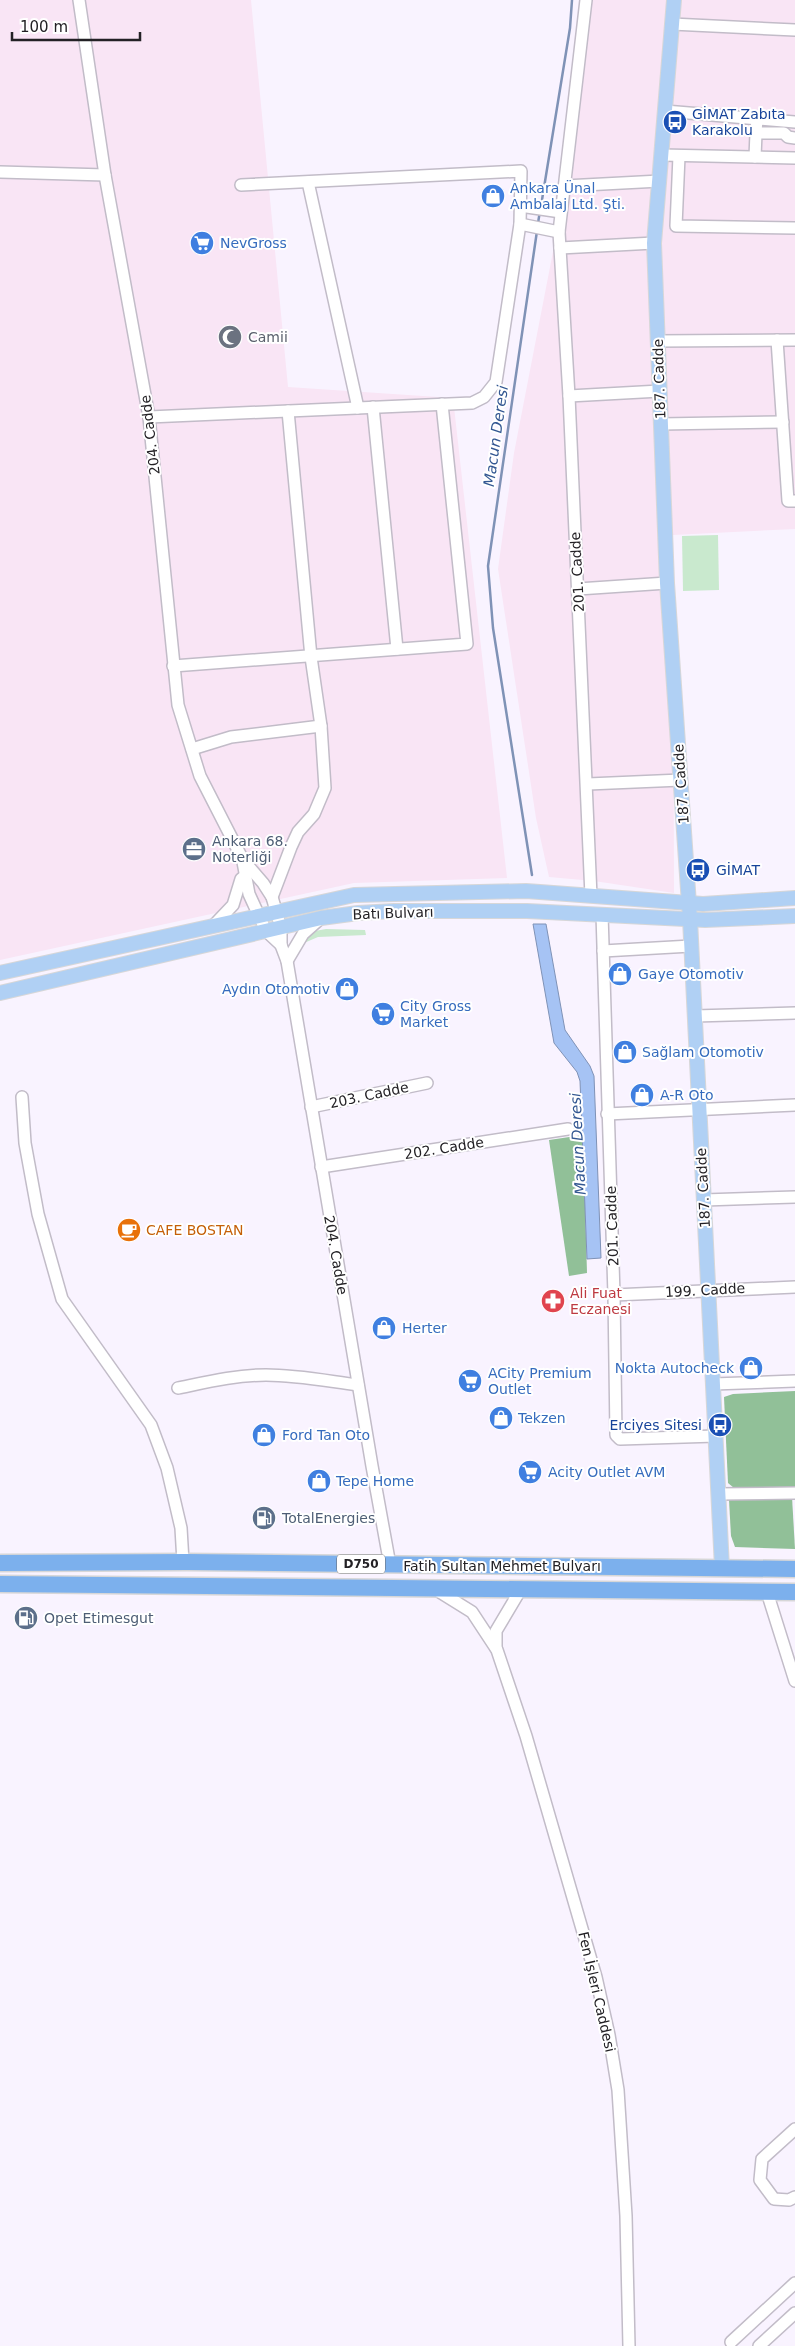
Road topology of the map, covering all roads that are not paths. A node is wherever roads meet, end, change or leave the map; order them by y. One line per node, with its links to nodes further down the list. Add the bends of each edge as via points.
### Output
1 (79, 0): 16 (street, 204. Cadde)
2 (586, 0): 20 (street, 201. Cadde)
3 (674, 0): 4 (main road, 187. Cadde)
4 (672, 24): 5 (street); 6 (main road, 187. Cadde)
5 (795, 30)
6 (665, 111): 7 (street); 11 (main road, 187. Cadde)
7 (757, 118): 8 (street); 9 (street)
8 (795, 122)
9 (756, 134): 10 (street, via 784,134); 13 (street)
10 (795, 138)
11 (662, 155): 12 (street); 17 (main road, 187. Cadde)
12 (679, 156): 13 (street); 24 (street, via 676,226)
13 (755, 158): 14 (street)
14 (795, 158)
15 (0, 172): 16 (street)
16 (105, 175): 37 (street, 204. Cadde)
17 (660, 181): 20 (street); 26 (main road, 187. Cadde)
18 (308, 182): 19 (street); 21 (street, via 521,171); 35 (street)
19 (241, 185)
20 (565, 186): 22 (street, 201. Cadde)
21 (520, 206): 22 (street); 23 (street)
22 (561, 212): 25 (street, 201. Cadde)
23 (525, 225): 25 (street); 33 (street, via 496,382 484,397 472,402)
24 (795, 228)
25 (560, 232): 27 (street, 201. Cadde)
26 (654, 243): 27 (street); 30 (main road, 187. Cadde)
27 (560, 248): 32 (street, 201. Cadde)
28 (777, 340): 29 (street); 30 (street); 38 (street)
29 (795, 340)
30 (658, 341): 31 (main road, 187. Cadde)
31 (660, 392): 32 (street); 39 (main road, 187. Cadde)
32 (569, 396): 42 (street, 201. Cadde)
33 (442, 404): 34 (street); 43 (street, via 467,644)
34 (373, 407): 35 (street); 43 (street)
35 (358, 408): 36 (street)
36 (288, 411): 37 (street); 44 (street)
37 (150, 417): 45 (street, 204. Cadde)
38 (782, 422): 39 (street); 40 (street, via 788,501)
39 (661, 424): 41 (main road, 187. Cadde)
40 (795, 501)
41 (667, 583): 42 (street); 48 (main road, 187. Cadde)
42 (578, 589): 49 (street, 201. Cadde)
43 (397, 650): 44 (street)
44 (312, 657): 45 (street); 46 (street)
45 (173, 666): 47 (street, 204. Cadde, via 178,705)
46 (321, 726): 47 (street, via 247,734); 53 (street, via 325,766 323,796 314,814 298,832)
47 (192, 749): 50 (street, 204. Cadde, via 200,776)
48 (681, 780): 49 (street); 55 (main road, 187. Cadde)
49 (588, 784): 52 (street, 201. Cadde)
50 (243, 860): 51 (street, 204. Cadde); 53 (street, 204. Cadde)
51 (246, 875): 58 (street, 204. Cadde, via 249,894); 62 (street, via 241,879 233,905)
52 (591, 896): 55 (main road, Batı Bulvarı); 56 (main road, Batı Bulvarı, via 493,891 376,894)
53 (272, 897): 56 (street, 204. Cadde)
54 (795, 898): 55 (main road, Batı Bulvarı, via 703,904)
55 (689, 902): 61 (main road, 187. Cadde)
56 (277, 911): 58 (main road, Batı Bulvarı); 63 (street, 204. Cadde)
57 (602, 914): 60 (main road, Batı Bulvarı, via 394,911); 61 (main road, Batı Bulvarı); 67 (street, 201. Cadde)
58 (259, 915): 62 (main road, Batı Bulvarı); 64 (street, 204. Cadde)
59 (795, 916): 61 (main road, Batı Bulvarı)
60 (321, 918): 63 (main road, Batı Bulvarı); 68 (street, via 303,934)
61 (690, 919): 66 (main road, 187. Cadde)
62 (214, 926): 69 (main road, Batı Bulvarı)
63 (281, 928): 64 (main road, Batı Bulvarı); 65 (street, 204. Cadde)
64 (266, 931): 65 (street, 204. Cadde); 70 (main road, Batı Bulvarı)
65 (280, 946): 68 (street, 204. Cadde)
66 (691, 946): 67 (street); 72 (main road, 187. Cadde)
67 (603, 951): 78 (street, 201. Cadde)
68 (287, 961): 76 (street, 204. Cadde)
69 (0, 973)
70 (0, 993)
71 (795, 1013): 72 (street)
72 (695, 1016): 77 (main road, 187. Cadde)
73 (427, 1083): 76 (street, 203. Cadde)
74 (22, 1098): 93 (street, via 25,1143 38,1214 62,1299 151,1425 171,1485 181,1528)
75 (795, 1105): 77 (street)
76 (311, 1107): 80 (street, 204. Cadde)
77 (700, 1110): 78 (street); 82 (main road, 187. Cadde)
78 (607, 1114): 85 (street, 201. Cadde)
79 (568, 1129): 80 (street, 202. Cadde)
80 (321, 1167): 88 (street, 204. Cadde)
81 (795, 1197): 82 (street)
82 (704, 1200): 84 (main road, 187. Cadde)
83 (795, 1287): 84 (street, 199. Cadde)
84 (708, 1290): 85 (street, 199. Cadde); 87 (main road, 187. Cadde)
85 (614, 1295): 90 (street, 201. Cadde, via 617,1438)
86 (795, 1380): 87 (street)
87 (713, 1384): 90 (main road, 187. Cadde)
88 (358, 1385): 89 (street, via 264,1375 219,1379); 95 (street, 204. Cadde)
89 (178, 1388)
90 (716, 1436): 92 (main road, 187. Cadde)
91 (795, 1492): 92 (street)
92 (719, 1494): 96 (main road, 187. Cadde)
93 (183, 1562): 94 (highway, Fatih Sultan Mehmet Bulvarı / D750); 95 (highway, Fatih Sultan Mehmet Bulvarı / D750)
94 (0, 1563)
95 (390, 1565): 96 (highway, Fatih Sultan Mehmet Bulvarı / D750)
96 (722, 1568): 97 (highway, Fatih Sultan Mehmet Bulvarı / D750)
97 (795, 1569)
98 (0, 1584): 99 (highway, Fatih Sultan Mehmet Bulvarı / D750)
99 (434, 1588): 100 (highway, Fatih Sultan Mehmet Bulvarı / D750); 103 (street, via 472,1612)
100 (521, 1590): 101 (highway, Fatih Sultan Mehmet Bulvarı / D750); 103 (street, via 496,1631)
101 (767, 1592): 102 (highway, Fatih Sultan Mehmet Bulvarı / D750); 104 (street)
102 (795, 1592)
103 (496, 1650): 110 (street, Fen İşleri Caddesi, via 529,1746 596,1977 609,2035 623,2149)
104 (795, 1681)
105 (795, 2129): 106 (street, via 762,2159 760,2180 774,2199)
106 (795, 2197)
107 (795, 2283): 109 (street)
108 (795, 2313): 111 (street)
109 (731, 2342)
110 (628, 2346)
111 (759, 2346)

